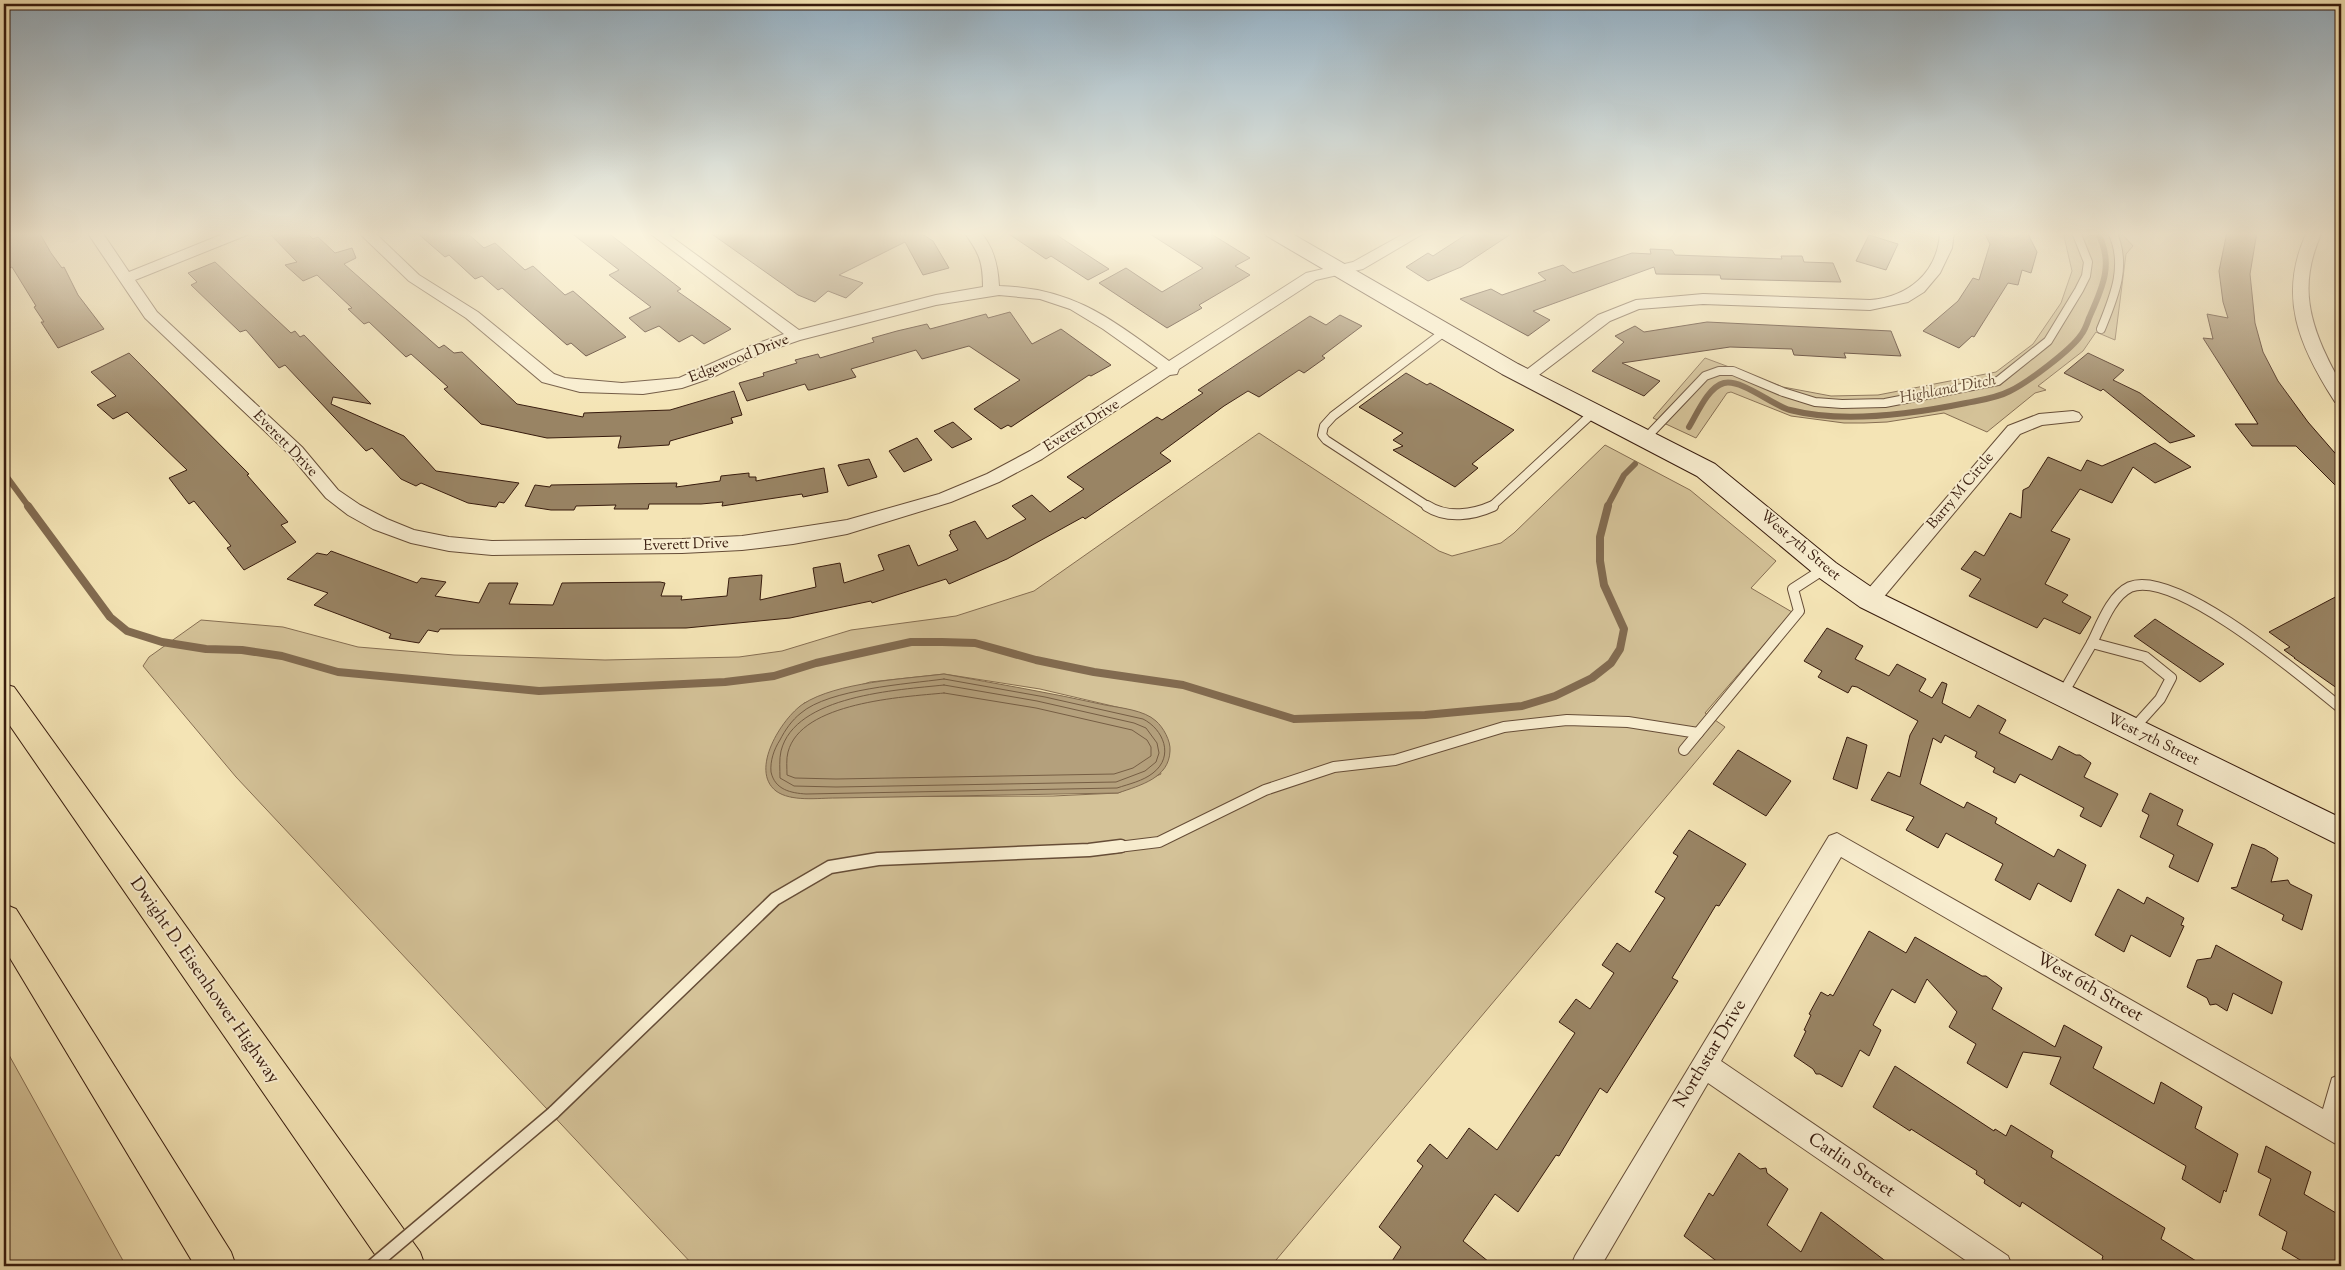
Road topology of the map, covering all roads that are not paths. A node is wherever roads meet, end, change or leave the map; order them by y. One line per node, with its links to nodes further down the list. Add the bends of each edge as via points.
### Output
1 (135, 291): 15 (street, Everett Drive, via 151,315 296,451 332,494 354,510 411,536 492,548 742,543 793,537 876,519 944,498 993,478 1036,455)
2 (434, 291): 14 (street, Edgewood Drive, via 472,315 548,378 577,387 676,385 767,345)
3 (736, 291): 14 (street)
4 (983, 291): 14 (street, Edgewood Drive, via 952,296)
5 (1007, 291): 15 (street, Edgewood Drive, via 1042,294 1074,305)
6 (1288, 291): 15 (street, Everett Drive)
7 (1374, 291): 13 (main road, West 7th Street)
8 (1916, 291): 16 (street, via 1897,302 1870,305 1703,299 1636,305 1587,328)
9 (2078, 291): 20 (lane, via 2048,341 1998,381 1885,403 1842,404 1815,402 1733,371 1719,371 1705,376)
10 (2116, 291): 12 (lane)
11 (2300, 291): 17 (street, via 2306,332)
12 (2101, 329)
13 (1444, 332): 16 (main road, West 7th Street); 18 (lane, via 1333,416 1324,426 1322,435 1432,509 1468,516 1493,506)
14 (797, 336)
15 (1171, 370)
16 (1525, 377): 18 (main road, West 7th Street)
17 (2341, 398)
18 (1594, 412): 20 (main road, West 7th Street)
19 (2072, 417): 22 (street, Barry M Circle, via 2039,420 2014,430)
20 (1645, 439): 21 (main road, West 7th Street, via 1706,470 1729,486)
21 (1824, 569): 22 (main road, West 7th Street); 28 (lane, via 1793,589 1799,611)
22 (1870, 600): 25 (main road, West 7th Street)
23 (2092, 643): 25 (lane); 26 (lane, via 2118,596 2132,586 2153,584 2179,593 2222,618); 27 (lane, via 2149,657 2171,678 2168,688 2152,710)
24 (4, 695): 38 (highway, Dwight D. Eisenhower Highway)
25 (2062, 695): 27 (main road, West 7th Street)
26 (2341, 708)
27 (2133, 730): 30 (main road, West 7th Street)
28 (1698, 733): 29 (lane); 37 (lane, bridge, via 1611,721 1567,720 1504,727 1395,760 1325,770 1265,790 1160,842 1090,850 878,859 830,867 775,899 553,1113)
29 (1684, 750)
30 (2341, 833)
31 (1837, 843): 33 (street, Northstar Drive); 35 (street, West 6th Street)
32 (4, 919): 36 (highway)
33 (1704, 1065): 39 (street, Northstar Drive); 40 (street, Carlin Street)
34 (2341, 1087): 35 (street)
35 (2336, 1131)
36 (217, 1266)
37 (372, 1266)
38 (406, 1266)
39 (1585, 1266)
40 (1998, 1266)

